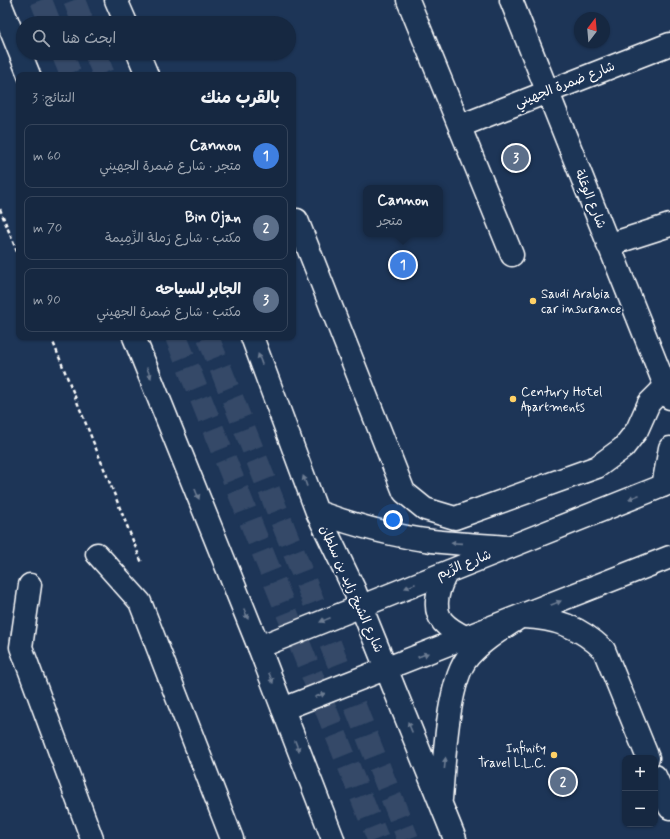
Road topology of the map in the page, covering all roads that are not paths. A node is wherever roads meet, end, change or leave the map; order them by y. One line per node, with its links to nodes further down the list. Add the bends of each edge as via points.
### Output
1 (116, 0): 5 (street)
2 (408, 0): 13 (street)
3 (511, 0): 12 (street, شارع الوِعَلة)
4 (0, 3): 6 (street)
5 (123, 16)
6 (16, 43)
7 (670, 44): 12 (street, شارع ضمرة الجهيني)
8 (23, 60): 10 (street)
9 (141, 60): 11 (street)
10 (28, 72)
11 (145, 72)
12 (547, 92): 13 (street, شارع ضمرة الجهيني); 16 (street, شارع الوِعَلة)
13 (460, 126): 17 (street)
14 (297, 220): 20 (street, via 404,492 425,509 455,518 597,467 623,448 638,430 649,403)
15 (670, 225): 16 (street)
16 (608, 245): 20 (street, شارع الوِعَلة)
17 (512, 255)
18 (135, 340): 32 (street, one-way to 32)
19 (253, 340): 23 (street, شارع الشيخ زايد بن سلطان, one-way to 19)
20 (668, 392)
21 (670, 448): 22 (street)
22 (666, 484): 24 (street, شارع الرِّيم, one-way to 24)
23 (316, 512): 24 (street, one-way to 23, via 432,541 395,535); 29 (street, شارع الشيخ زايد بن سلطان)
24 (509, 547): 27 (street, شارع الرِّيم)
25 (97, 554): 40 (street, via 140,602)
26 (670, 557): 30 (street, one-way to 26)
27 (447, 572): 29 (street, شارع الرِّيم, one-way to 29); 31 (street, via 437,596 438,610 442,622)
28 (30, 585): 39 (street, via 21,647)
29 (361, 606): 32 (street, شارع الرِّيم, one-way to 32); 33 (street, شارع الشيخ زايد بن سلطان)
30 (520, 617): 31 (street); 35 (street, via 559,622 594,640 604,650); 37 (street, one-way to 30, via 447,742 458,676 468,656)
31 (467, 638): 33 (street, one-way to 31)
32 (259, 647): 34 (street, one-way to 34)
33 (386, 670): 34 (street, one-way to 33); 37 (street, شارع الشيخ زايد بن سلطان, one-way to 33)
34 (283, 709): 41 (street, one-way to 41)
35 (647, 755)
36 (658, 782): 38 (street)
37 (441, 802): 42 (street, شارع الشيخ زايد بن سلطان)
38 (670, 808)
39 (92, 839)
40 (232, 839)
41 (333, 839)
42 (455, 839)

